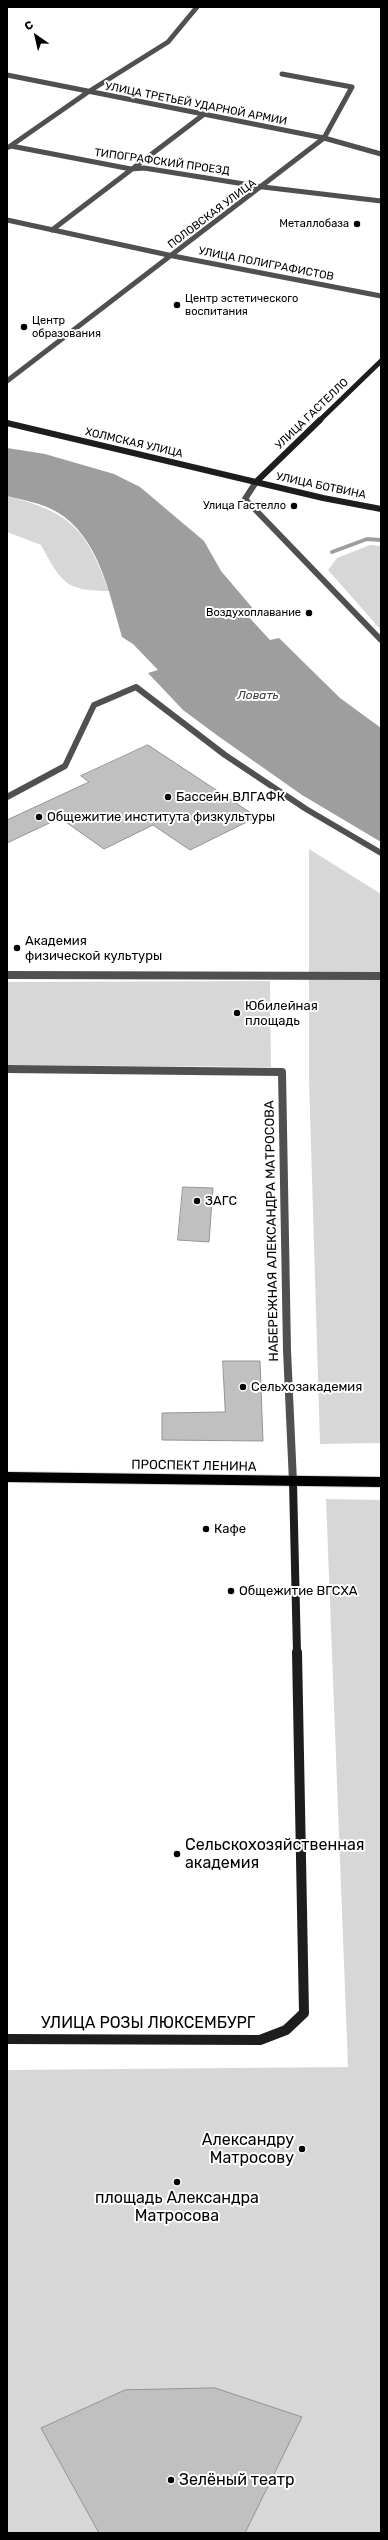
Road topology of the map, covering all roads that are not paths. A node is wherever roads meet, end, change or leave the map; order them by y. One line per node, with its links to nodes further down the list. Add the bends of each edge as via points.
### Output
1 (197, 7): 4 (street, via 168,42)
2 (282, 74): 6 (street, ПОЛОВСКАЯ УЛИЦА, via 352,87)
3 (7, 75): 4 (street, УЛИЦА ТРЕТЬЕЙ УДАРНОЙ АРМИИ)
4 (88, 92): 5 (street, УЛИЦА ТРЕТЬЕЙ УДАРНОЙ АРМИИ); 7 (street)
5 (203, 115): 6 (street, УЛИЦА ТРЕТЬЕЙ УДАРНОЙ АРМИИ); 9 (street)
6 (324, 138): 8 (street, УЛИЦА ТРЕТЬЕЙ УДАРНОЙ АРМИИ); 10 (street, ПОЛОВСКАЯ УЛИЦА)
7 (9, 147): 9 (street, ТИПОГРАФСКИЙ ПРОЕЗД)
8 (381, 154)
9 (131, 169): 10 (street, ТИПОГРАФСКИЙ ПРОЕЗД, via 144,168); 13 (street)
10 (264, 187): 11 (street, ТИПОГРАФСКИЙ ПРОЕЗД); 14 (street, ПОЛОВСКАЯ УЛИЦА)
11 (381, 202)
12 (7, 220): 13 (street, УЛИЦА ПОЛИГРАФИСТОВ)
13 (52, 230): 14 (street, УЛИЦА ПОЛИГРАФИСТОВ)
14 (173, 256): 15 (street, УЛИЦА ПОЛИГРАФИСТОВ); 17 (street, ПОЛОВСКАЯ УЛИЦА)
15 (381, 296)
16 (381, 361): 19 (main road, УЛИЦА ГАСТЕЛЛО)
17 (7, 381)
18 (7, 423): 19 (main road, ХОЛМСКАЯ УЛИЦА)
19 (256, 482): 20 (main road, УЛИЦА БОТВИНА); 21 (street, via 245,500)
20 (381, 509)
21 (381, 640)
22 (7, 797): 23 (street, via 65,766 94,705 136,688 225,755 306,809)
23 (381, 853)
24 (7, 976): 25 (street)
25 (381, 976)
26 (7, 1069): 28 (street, НАБЕРЕЖНАЯ АЛЕКСАНДРА МАТРОСОВА, via 282,1072 287,1350)
27 (7, 1477): 28 (main road, ПРОСПЕКТ ЛЕНИНА)
28 (293, 1482): 29 (main road, ПРОСПЕКТ ЛЕНИНА); 30 (main road, НАБЕРЕЖНАЯ АЛЕКСАНДРА МАТРОСОВА)
29 (381, 1482)
30 (304, 2013): 31 (main road, УЛИЦА РОЗЫ ЛЮКСЕМБУРГ, via 286,2030 260,2040)
31 (7, 2039)

